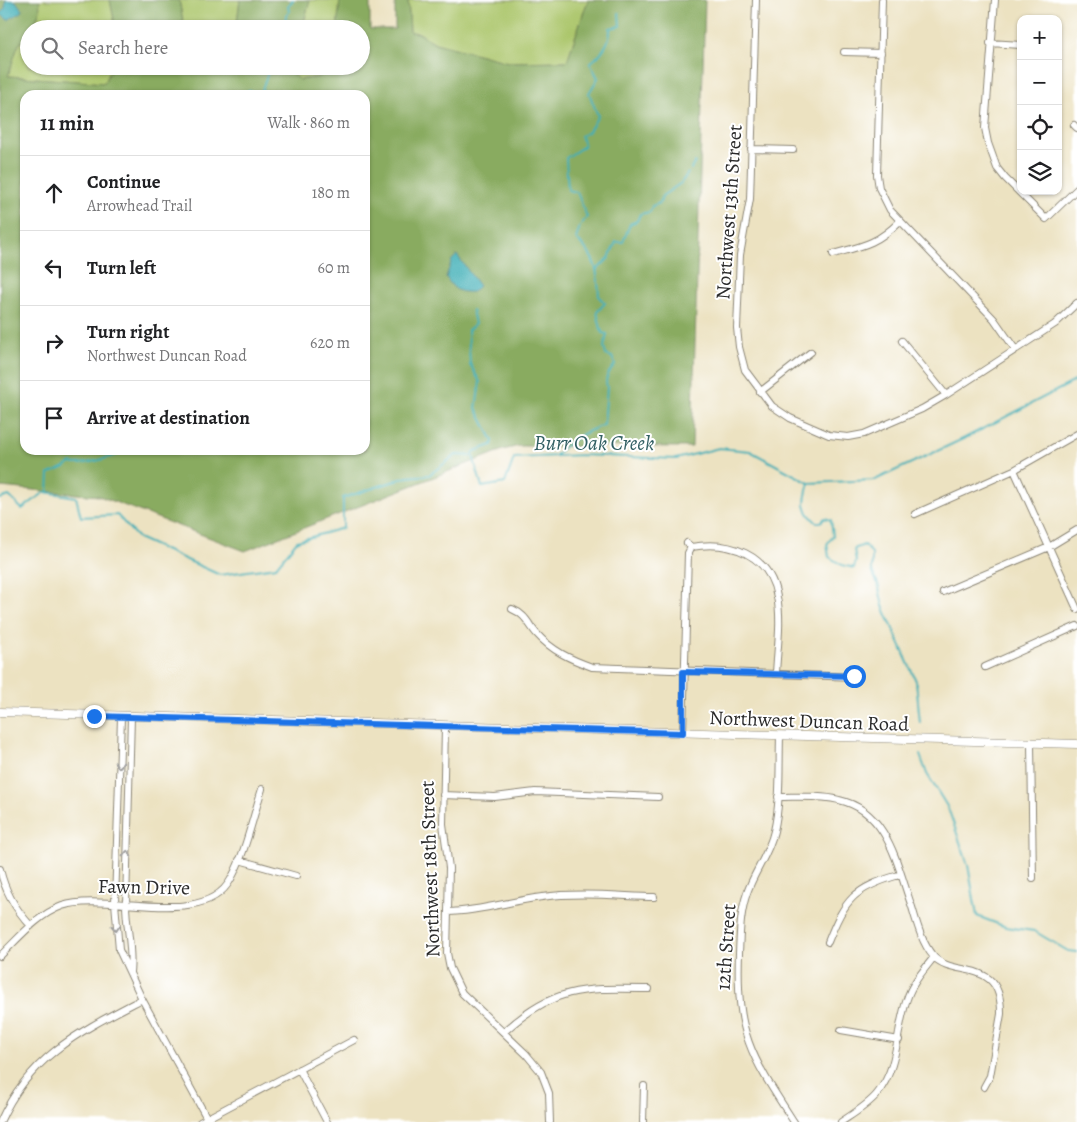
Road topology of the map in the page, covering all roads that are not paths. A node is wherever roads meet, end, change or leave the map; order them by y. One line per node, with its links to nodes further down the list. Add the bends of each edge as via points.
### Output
1 (756, 0): 8 (street, Northwest 13th Street)
2 (882, 0): 7 (street)
3 (994, 0): 4 (street)
4 (990, 43): 5 (street); 10 (street, via 985,128 992,156 1005,178 1046,219)
5 (1017, 45)
6 (844, 52): 7 (street)
7 (880, 53): 11 (street, via 877,175 884,200)
8 (751, 149): 9 (street); 17 (street, Northwest 13th Street, via 750,199 740,255 737,328 745,370)
9 (793, 150)
10 (1077, 189)
11 (900, 221): 12 (street, via 872,244); 15 (street, via 994,319)
12 (833, 254)
13 (1077, 304): 15 (street, Northwest 13th Street, via 1055,324)
14 (902, 342): 18 (street)
15 (1015, 349): 18 (street, Northwest 13th Street)
16 (811, 352): 17 (street)
17 (760, 392): 18 (street, Northwest 13th Street, via 772,406 790,418 828,436 864,434)
18 (946, 395)
19 (1077, 434): 20 (street)
20 (1014, 470): 21 (street); 23 (street)
21 (915, 514)
22 (1077, 530): 23 (street)
23 (1049, 546): 24 (street); 26 (street)
24 (943, 592)
25 (512, 609): 29 (street, via 523,613 536,632 570,660 607,669)
26 (1077, 609)
27 (1077, 626): 28 (street)
28 (985, 667)
29 (683, 672): 30 (street); 30 (street, via 689,545 726,546 740,550 752,555 768,571 778,599); 36 (street)
30 (776, 674): 31 (street)
31 (854, 676)
32 (0, 712): 33 (street, Northwest Duncan Road)
33 (121, 717): 34 (street, Northwest Duncan Road); 44 (street, one-way to 44)
34 (131, 717): 35 (street, Northwest Duncan Road); 45 (street)
35 (445, 727): 36 (street, Northwest Duncan Road); 41 (street, Northwest 18th Street)
36 (683, 733): 37 (street, Northwest Duncan Road)
37 (780, 736): 38 (street, Northwest Duncan Road); 43 (street, 12th Street)
38 (1031, 743): 39 (street, Northwest Duncan Road); 50 (street)
39 (1077, 744)
40 (262, 789): 46 (street, Fawn Drive)
41 (443, 795): 42 (street, via 495,797 534,792); 54 (street, Northwest 18th Street, via 449,868)
42 (658, 797)
43 (778, 797): 48 (street, via 829,798 861,808 878,822); 74 (street, 12th Street, via 772,840 747,892 740,920 738,997 742,1026 754,1058)
44 (118, 814): 45 (street); 52 (street)
45 (128, 814): 53 (street, one-way to 45)
46 (239, 860): 49 (street); 53 (street, Fawn Drive, via 231,880 208,901 186,906)
47 (0, 869): 55 (street, via 18,913)
48 (900, 875): 56 (street, via 864,887 854,895 840,914); 58 (street, via 924,941)
49 (296, 876)
50 (1033, 878)
51 (654, 897): 54 (street, via 558,895 474,912)
52 (115, 903): 53 (street, Fawn Drive); 55 (street, Fawn Drive, via 74,903 49,912); 59 (street, one-way to 59, via 119,950)
53 (126, 904): 59 (street, via 126,929 132,960)
54 (448, 912): 63 (street, Northwest 18th Street, via 447,953 455,980 462,993)
55 (32, 926): 57 (street, Fawn Drive)
56 (828, 942)
57 (0, 956)
58 (934, 957): 65 (street, via 907,999); 68 (street, via 981,974 999,996 1002,1014 990,1076)
59 (130, 972): 61 (street)
60 (649, 989): 63 (street, via 598,988 564,993 535,1006)
61 (142, 999): 69 (street); 70 (street, via 54,1050 23,1082)
62 (841, 1030): 65 (street)
63 (504, 1032): 72 (street, Northwest 18th Street, via 541,1072 550,1094)
64 (354, 1040): 66 (street)
65 (899, 1040): 75 (street, via 889,1075 876,1096)
66 (299, 1069): 69 (street); 71 (street)
67 (644, 1086): 73 (street)
68 (984, 1087)
69 (205, 1121)
70 (0, 1122)
71 (327, 1122)
72 (550, 1122)
73 (643, 1122)
74 (794, 1122)
75 (841, 1122)

